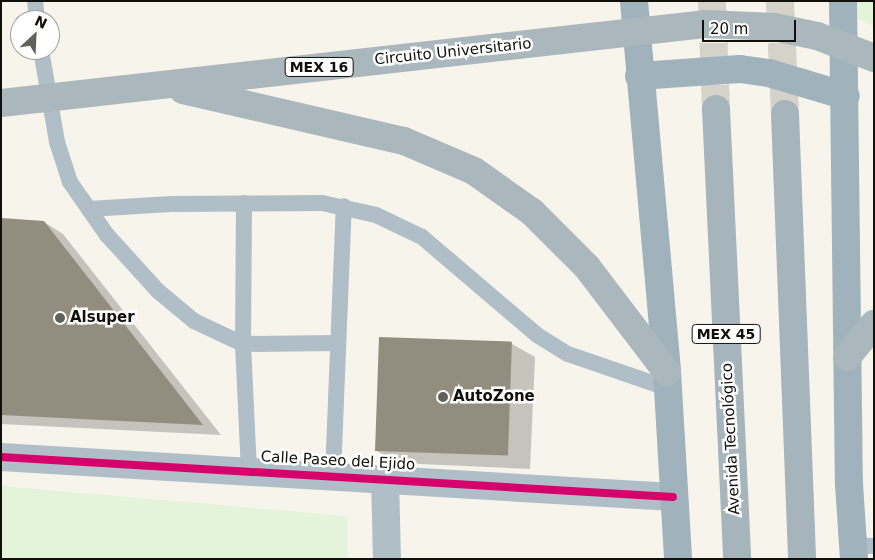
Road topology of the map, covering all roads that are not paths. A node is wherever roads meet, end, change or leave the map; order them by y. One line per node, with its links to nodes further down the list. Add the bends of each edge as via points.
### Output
1 (634, 1): 3 (main road)
2 (843, 1): 4 (main road)
3 (636, 32): 4 (highway, Circuito Universitario, via 735,24 809,34); 7 (main road); 8 (highway, Circuito Universitario / MEX 16)
4 (844, 46): 5 (highway, Circuito Universitario); 9 (main road)
5 (874, 58)
6 (42, 60): 10 (lane)
7 (639, 76): 9 (main road, via 740,69 769,73); 21 (main road)
8 (162, 85): 10 (highway, Circuito Universitario / MEX 16); 21 (highway, via 404,141 474,171 532,212 587,267)
9 (846, 96): 20 (main road)
10 (47, 98): 11 (highway, Circuito Universitario / MEX 16); 16 (lane, via 70,182)
11 (1, 103)
12 (716, 109): 30 (main road, Avenida Tecnológico / MEX 45)
13 (785, 114): 31 (main road)
14 (244, 202): 15 (lane); 16 (lane); 19 (lane)
15 (344, 206): 18 (lane); 21 (lane, via 376,215 422,237 536,335 568,354)
16 (89, 209): 19 (lane, via 107,235 158,291 194,321)
17 (874, 324): 20 (highway)
18 (338, 343): 19 (lane); 24 (lane)
19 (243, 344): 23 (lane)
20 (847, 357): 27 (main road)
21 (667, 380): 26 (main road)
22 (1, 457): 23 (street, Calle Paseo del Ejido)
23 (249, 470): 24 (street, Calle Paseo del Ejido)
24 (333, 475): 25 (street, Calle Paseo del Ejido)
25 (385, 478): 26 (street, Calle Paseo del Ejido); 28 (street)
26 (673, 497): 29 (main road)
27 (860, 550)
28 (387, 559)
29 (678, 559)
30 (737, 559)
31 (802, 559)

